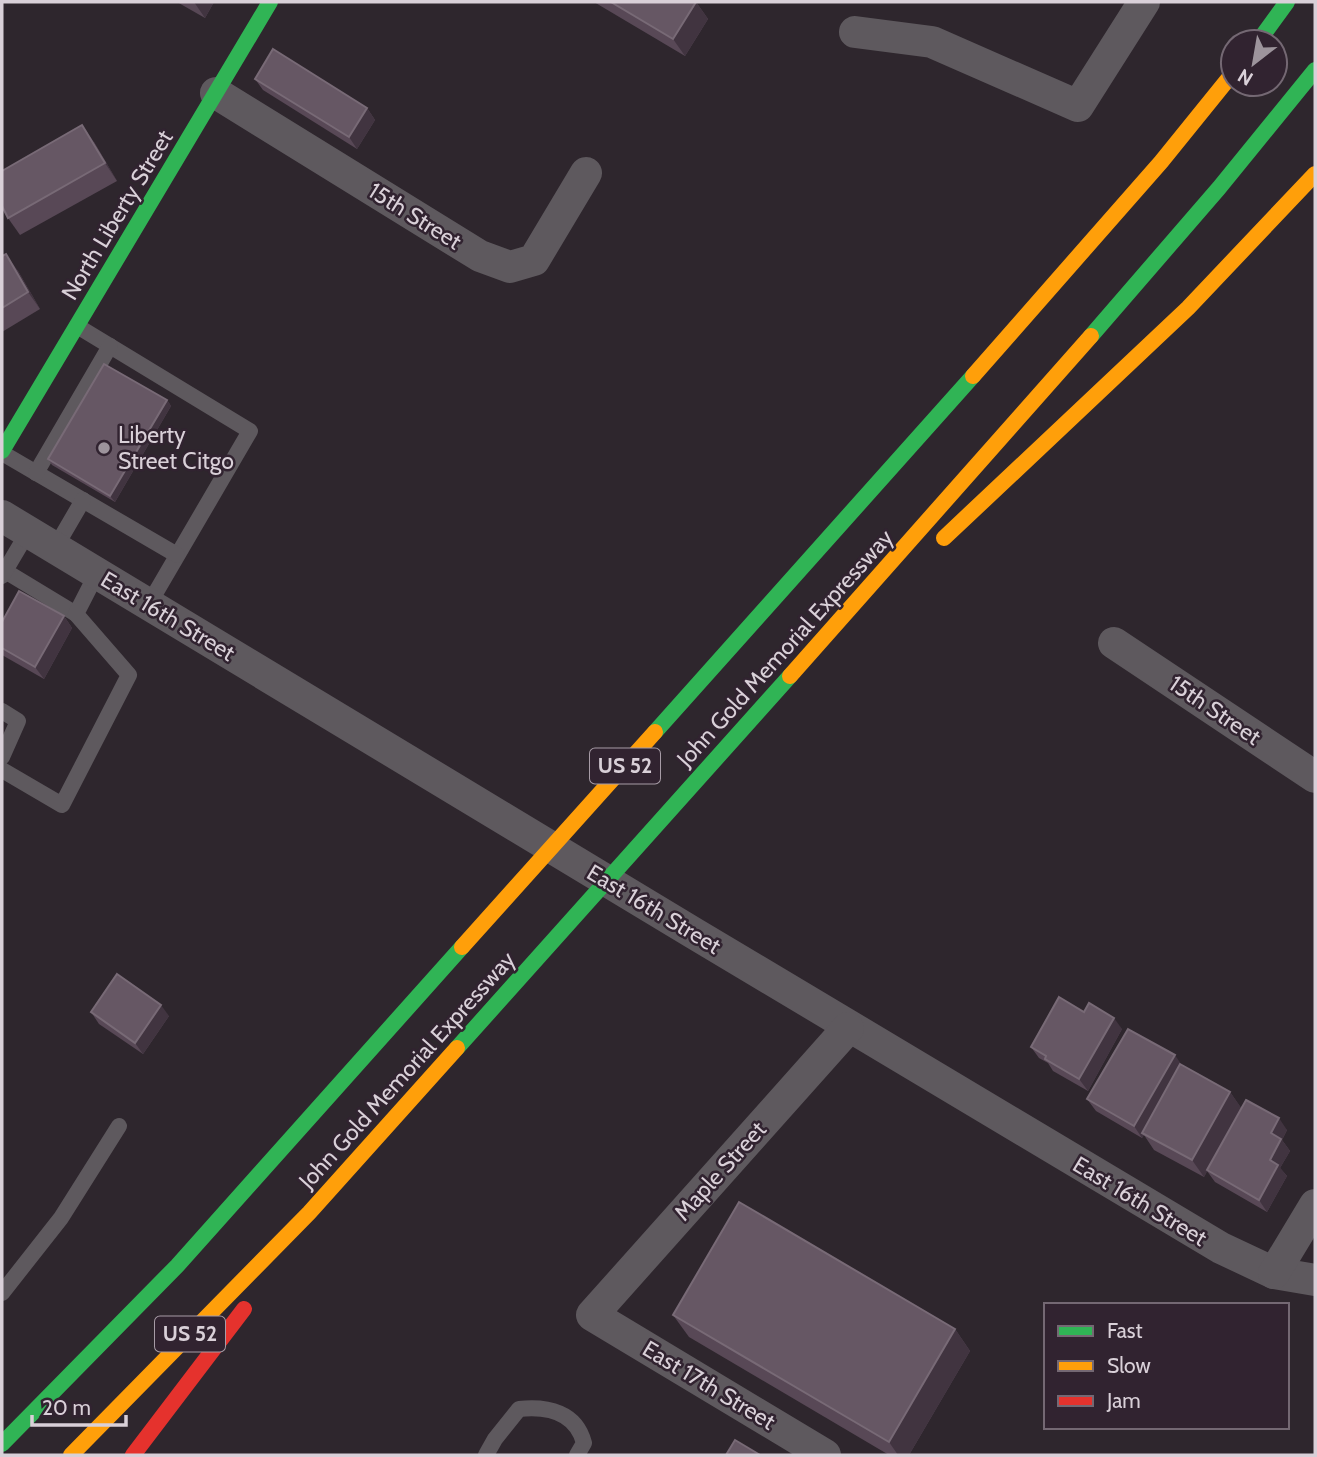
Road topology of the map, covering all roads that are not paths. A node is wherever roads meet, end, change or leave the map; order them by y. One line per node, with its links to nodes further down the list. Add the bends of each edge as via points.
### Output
1 (270, 2): 8 (main road, North Liberty Street)
2 (1144, 2): 5 (street, via 1078,106 932,42)
3 (1287, 2): 4 (main road)
4 (1268, 28)
5 (855, 32)
6 (1315, 70): 28 (main road, John Gold Memorial Expressway / US 52, via 1016,423)
7 (1219, 90): 41 (main road, John Gold Memorial Expressway / US 52, via 1022,321 177,1266)
8 (216, 93): 9 (street, 15th Street, via 480,256 510,267 534,260); 11 (main road, North Liberty Street)
9 (586, 173)
10 (1315, 174): 19 (main road, via 1188,308)
11 (77, 326): 12 (lane); 15 (main road, North Liberty Street)
12 (110, 346): 13 (lane); 16 (lane, via 91,390)
13 (170, 383): 14 (lane); 21 (lane, via 250,431)
14 (160, 399)
15 (2, 452): 16 (lane)
16 (37, 473): 17 (lane)
17 (94, 502): 20 (lane); 21 (lane)
18 (15, 524): 20 (street, East 16th Street); 22 (lane)
19 (934, 547)
20 (55, 548): 23 (street, East 16th Street)
21 (177, 555): 25 (lane)
22 (3, 573): 26 (lane)
23 (97, 573): 25 (street, East 16th Street); 26 (lane)
24 (883, 595): 28 (main road)
25 (149, 604): 33 (street, East 16th Street)
26 (76, 614): 31 (lane, via 129,675 62,804)
27 (1114, 643): 32 (street, 15th Street)
28 (761, 709): 36 (main road, John Gold Memorial Expressway / US 52)
29 (2, 711): 30 (lane, via 18,721)
30 (2, 757)
31 (2, 770)
32 (1315, 777)
33 (848, 1028): 37 (street, East 16th Street, via 1220,1248); 40 (street, Maple Street)
34 (118, 1126): 39 (lane, via 61,1217)
35 (1315, 1205): 37 (street)
36 (309, 1213): 42 (main road, John Gold Memorial Expressway / US 52); 43 (main road, via 261,1286)
37 (1274, 1273): 38 (street, East 16th Street)
38 (1315, 1280)
39 (2, 1293)
40 (592, 1315): 46 (street, East 17th Street)
41 (2, 1444)
42 (71, 1455)
43 (133, 1455)
44 (486, 1455): 45 (lane, via 519,1409 536,1407 557,1411 580,1429 584,1443)
45 (577, 1455)
46 (825, 1455)

